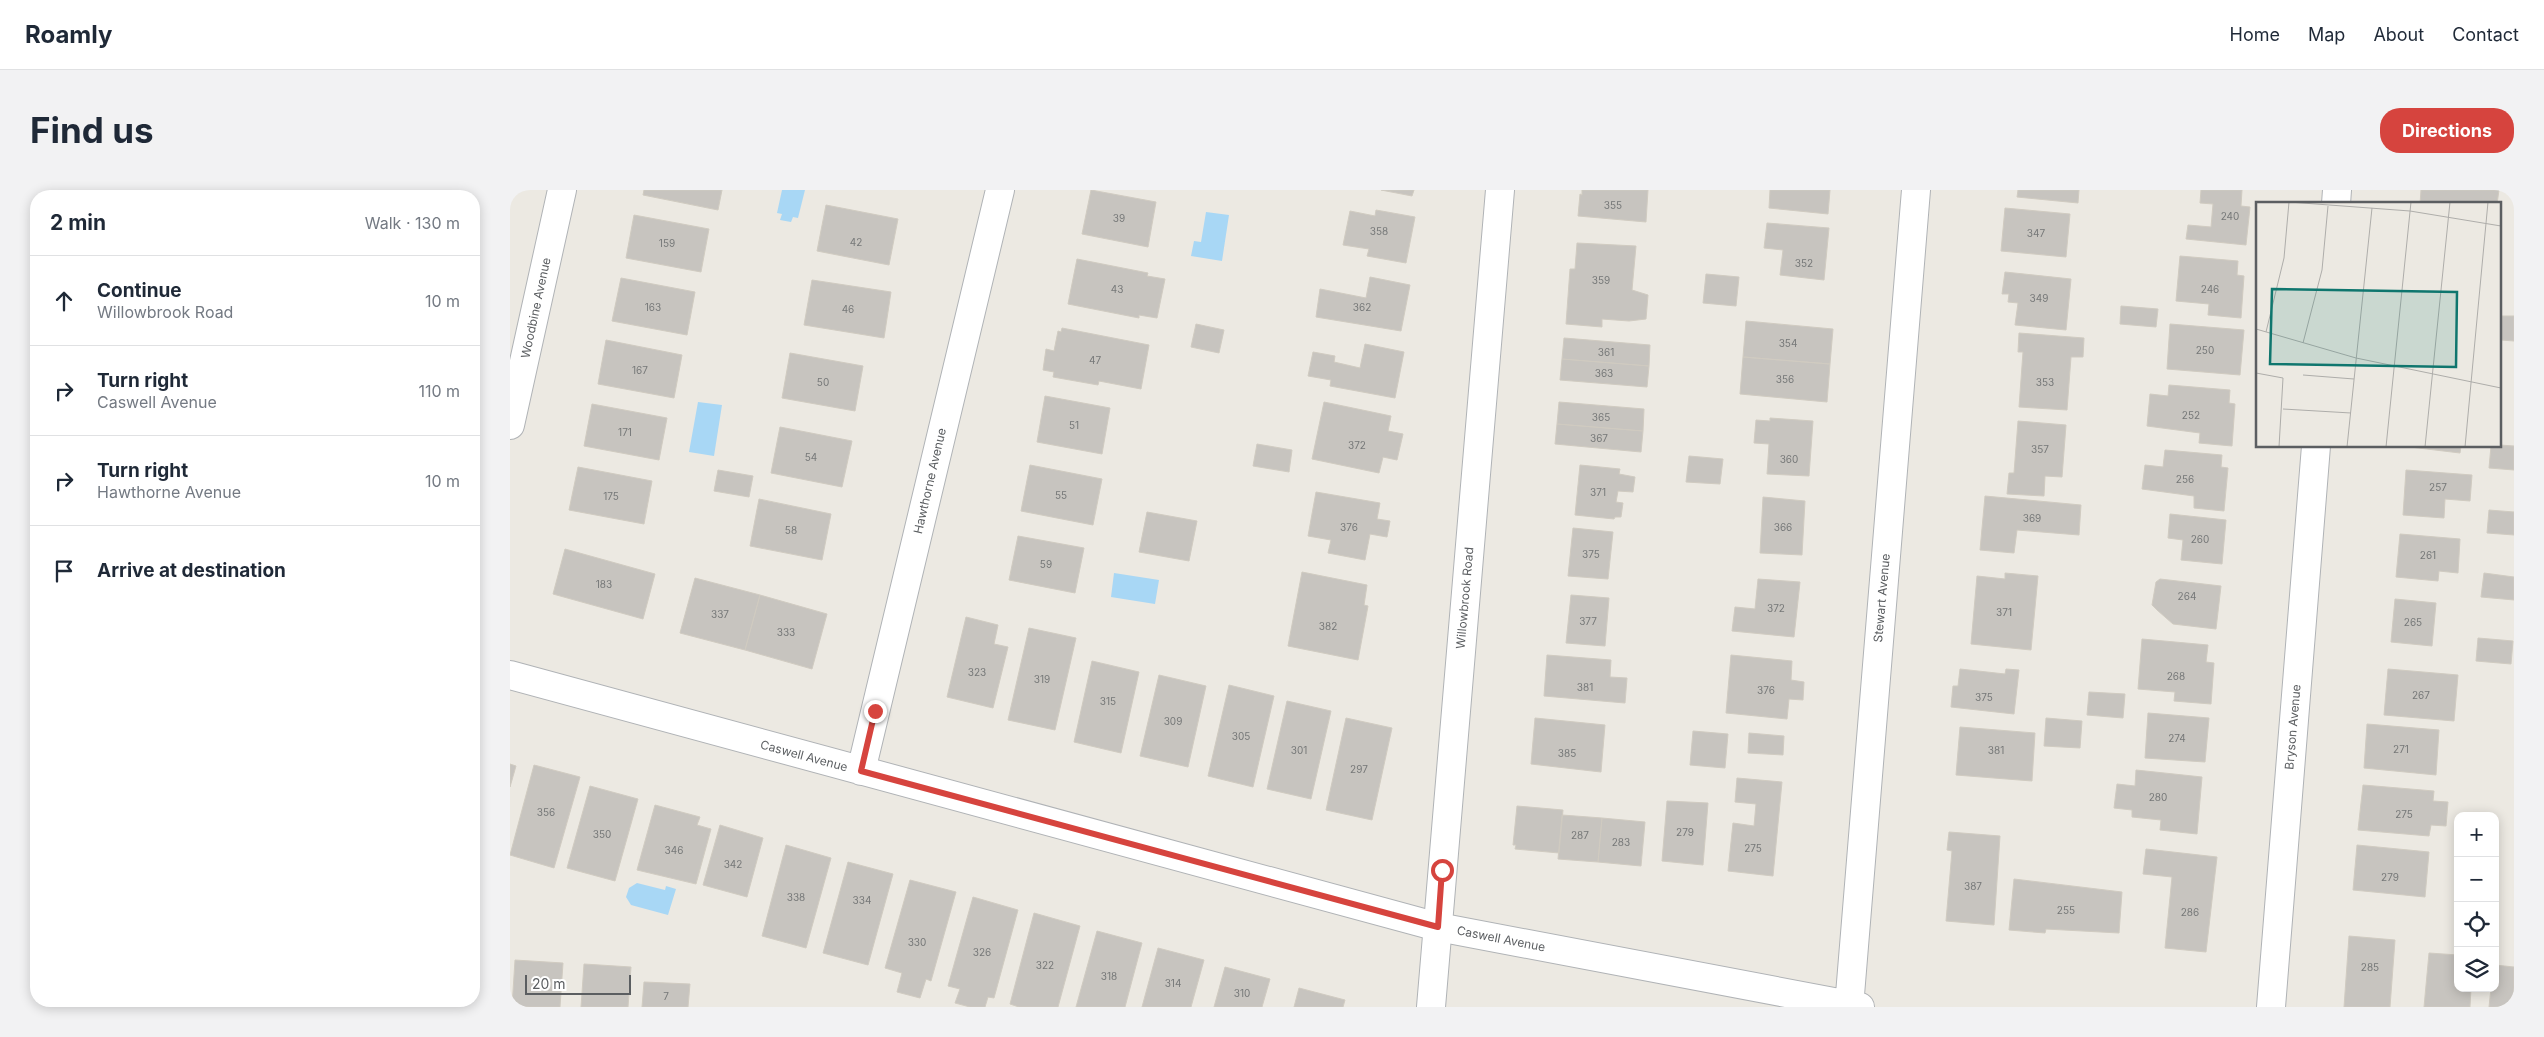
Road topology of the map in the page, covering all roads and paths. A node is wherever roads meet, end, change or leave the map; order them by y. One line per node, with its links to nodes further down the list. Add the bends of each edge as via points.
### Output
1 (562, 190): 5 (street, Woodbine Avenue)
2 (1000, 190): 8 (street, Hawthorne Avenue)
3 (1500, 190): 9 (street, Willowbrook Road)
4 (1916, 190): 10 (street, Stewart Avenue)
5 (510, 425)
6 (2316, 448): 12 (street, Bryson Avenue)
7 (510, 675): 8 (street, Caswell Avenue)
8 (861, 771): 9 (street, Caswell Avenue)
9 (1438, 927): 10 (street, Caswell Avenue); 11 (street, Willowbrook Road)
10 (1853, 1006)
11 (1431, 1007)
12 (2271, 1007)

